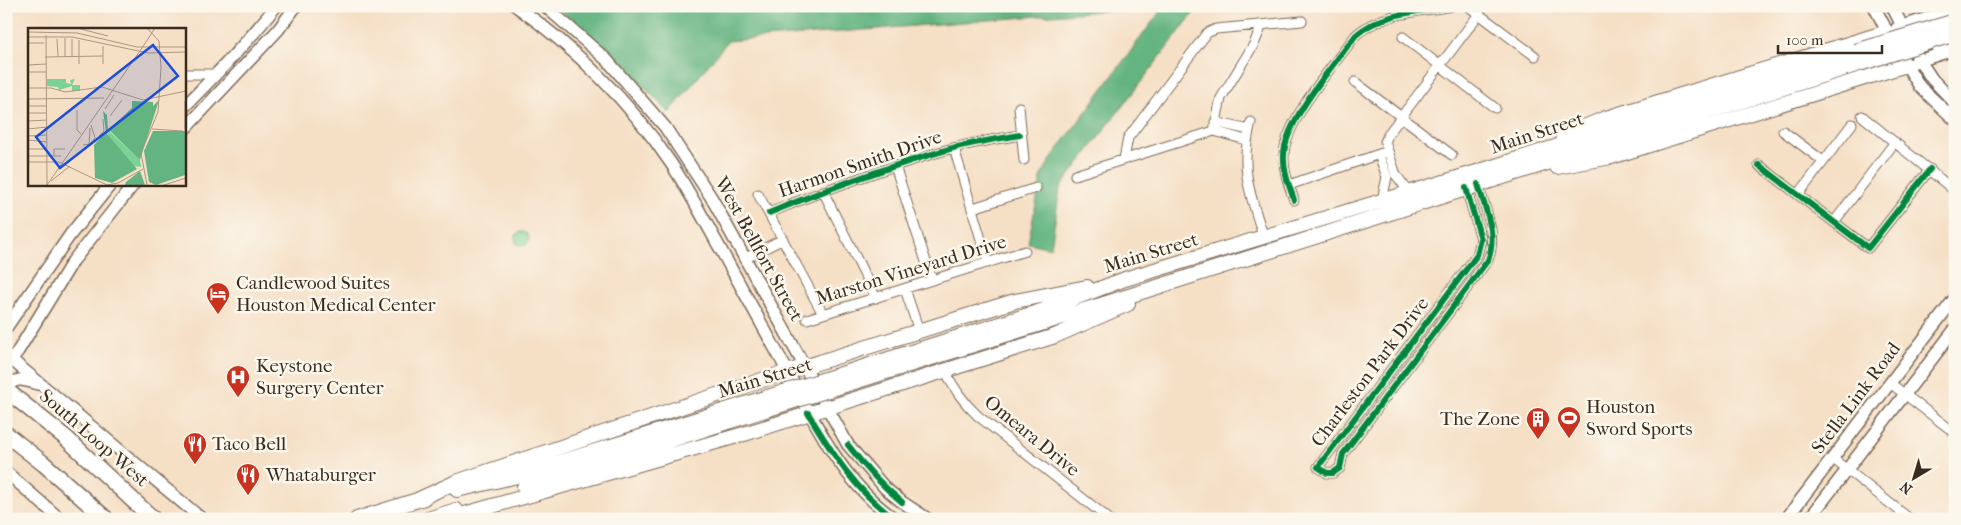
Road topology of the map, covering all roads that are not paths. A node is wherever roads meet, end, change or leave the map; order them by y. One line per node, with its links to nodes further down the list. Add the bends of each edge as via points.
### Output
1 (276, 6): 28 (main road)
2 (296, 6): 31 (main road)
3 (516, 6): 17 (main road, West Bellfort Street)
4 (545, 6): 12 (main road, West Bellfort Street)
5 (1452, 6): 63 (street, via 1391,16 1356,35 1290,130 1284,153)
6 (1468, 6): 10 (street)
7 (1874, 6): 18 (main road)
8 (1892, 6): 16 (main road)
9 (1955, 10): 11 (main road)
10 (1479, 14): 23 (street); 26 (street)
11 (1935, 16): 16 (main road); 21 (main road, via 1927,31 1938,49)
12 (560, 18): 17 (main road); 47 (main road, West Bellfort Street, via 628,81)
13 (1955, 20): 22 (highway, Main Street, bridge)
14 (1302, 21): 15 (street)
15 (1262, 25): 40 (street, via 1221,98); 50 (street, via 1216,29 1207,33 1128,138)
16 (1902, 27): 18 (main road); 24 (main road)
17 (548, 30): 53 (main road, West Bellfort Street, via 628,108)
18 (1887, 32): 22 (highway); 25 (main road)
19 (1955, 34): 22 (highway, Main Street, bridge)
20 (1403, 37): 26 (street)
21 (1953, 50): 24 (main road)
22 (1858, 52): 29 (highway, via 1869,45 1880,62); 59 (highway, Main Street); 60 (highway, Main Street)
23 (1535, 56)
24 (1920, 61): 25 (main road); 33 (main road)
25 (1906, 65): 29 (highway); 38 (main road, via 1920,87)
26 (1440, 66): 35 (street); 37 (street)
27 (185, 74): 28 (street)
28 (216, 74): 31 (main road); 32 (main road)
29 (1874, 76): 59 (highway, via 1611,157)
30 (1355, 82): 37 (street)
31 (228, 84): 41 (main road)
32 (185, 101)
33 (1955, 103)
34 (1019, 107): 43 (street)
35 (1495, 108)
36 (1862, 116): 45 (street)
37 (1402, 117): 48 (street, via 1385,142); 49 (street)
38 (1955, 120)
39 (1852, 124): 52 (street)
40 (1214, 126): 44 (street); 44 (street, via 1250,126); 50 (street)
41 (185, 129)
42 (1783, 131): 52 (street)
43 (1020, 135): 46 (street, Harmon Smith Drive); 51 (street)
44 (1246, 140): 75 (street, via 1247,182)
45 (1895, 142): 56 (street); 74 (street)
46 (954, 148): 55 (street, Harmon Smith Drive); 72 (street)
47 (684, 153): 53 (main road); 79 (main road, West Bellfort Street)
48 (1383, 153): 57 (street); 63 (street)
49 (1452, 155)
50 (1124, 159): 58 (street)
51 (1024, 160)
52 (1823, 161): 69 (street)
53 (670, 162): 82 (main road, West Bellfort Street)
54 (1759, 165): 69 (street)
55 (895, 166): 66 (street, Harmon Smith Drive); 87 (street)
56 (1930, 169): 65 (street); 74 (street, via 1868,248)
57 (1390, 170): 67 (street); 71 (street)
58 (1075, 175)
59 (1494, 179): 60 (highway, Main Street)
60 (1474, 181): 67 (highway, Main Street); 83 (highway, Main Street); 84 (street, Charleston Park Drive, via 1481,239 1477,255); 85 (street, Charleston Park Drive, via 1493,239 1488,260)
61 (110, 185): 77 (main road)
62 (133, 185): 80 (main road)
63 (1289, 185): 70 (street)
64 (1036, 188): 72 (street)
65 (1955, 190)
66 (823, 191): 73 (street, Harmon Smith Drive); 89 (street)
67 (1409, 192): 71 (highway, Main Street)
68 (758, 194): 73 (street)
69 (1798, 195): 74 (street)
70 (1294, 200)
71 (1382, 200): 75 (highway, Main Street)
72 (973, 208): 81 (street)
73 (769, 214): 76 (street)
74 (1834, 222)
75 (1264, 238): 86 (highway, Main Street)
76 (783, 239): 79 (street); 91 (street)
77 (59, 251): 80 (main road); 93 (main road)
78 (1025, 251): 81 (street, Marston Vineyard Drive)
79 (744, 259): 82 (main road); 100 (main road, West Bellfort Street)
80 (72, 261): 98 (main road)
81 (988, 263): 87 (street, Marston Vineyard Drive)
82 (729, 266): 102 (main road, West Bellfort Street)
83 (1212, 269): 101 (highway, via 1055,336); 103 (highway, Main Street, via 1047,322)
84 (1465, 270): 85 (street); 97 (street, Charleston Park Drive)
85 (1475, 277): 99 (street, Charleston Park Drive)
86 (1125, 279): 95 (highway, via 1015,301); 103 (highway, Main Street)
87 (932, 280): 88 (street, Marston Vineyard Drive)
88 (903, 290): 89 (street, Marston Vineyard Drive); 95 (street)
89 (876, 298): 91 (street, Marston Vineyard Drive)
90 (1952, 306): 105 (main road, Stella Link Road)
91 (823, 314): 92 (street, Marston Vineyard Drive)
92 (806, 319)
93 (6, 328)
94 (1955, 328): 108 (main road, Stella Link Road)
95 (916, 332): 96 (highway)
96 (840, 356): 100 (highway); 109 (highway, via 831,371 838,390)
97 (1400, 357): 99 (street, Charleston Park Drive); 114 (street, Charleston Park Drive)
98 (8, 360): 106 (main road)
99 (1409, 364): 117 (street, Charleston Park Drive)
100 (805, 366): 102 (highway); 111 (main road, West Bellfort Street)
101 (944, 370): 109 (highway); 132 (street, Omeara Drive, via 966,405 978,416)
102 (788, 372): 104 (highway); 112 (main road, West Bellfort Street)
103 (852, 376): 110 (highway, Main Street, bridge)
104 (762, 380): 113 (highway, via 773,385 781,409); 121 (highway, via 456,482)
105 (1890, 383): 108 (street); 118 (main road, Stella Link Road)
106 (39, 384): 107 (main road, via 20,380 12,382); 127 (main road)
107 (9, 391): 126 (highway, South Loop West, via 73,444)
108 (1904, 394): 115 (street); 119 (main road, Stella Link Road)
109 (852, 399): 111 (highway)
110 (760, 405): 121 (highway, Main Street, via 513,477); 129 (highway, Main Street)
111 (826, 407): 112 (highway); 122 (main road, West Bellfort Street, via 864,466)
112 (808, 413): 113 (highway); 123 (main road, West Bellfort Street, via 850,478)
113 (768, 426): 130 (highway)
114 (1344, 433): 117 (street, Charleston Park Drive); 117 (street, Charleston Park Drive, via 1318,467 1333,472 1340,468 1343,454)
115 (1955, 433)
116 (6, 434): 125 (highway)
117 (1353, 440)
118 (1832, 458): 119 (street); 133 (main road, Stella Link Road)
119 (1847, 470): 134 (main road, Stella Link Road); 135 (street)
120 (6, 472): 124 (main road)
121 (416, 500): 128 (highway, Main Street)
122 (902, 502): 123 (main road); 131 (main road, West Bellfort Street)
123 (892, 517)
124 (60, 519)
125 (106, 519)
126 (154, 519)
127 (202, 519)
128 (357, 519)
129 (428, 519)
130 (447, 519)
131 (928, 519)
132 (1109, 519)
133 (1786, 519)
134 (1809, 519)
135 (1910, 519)

